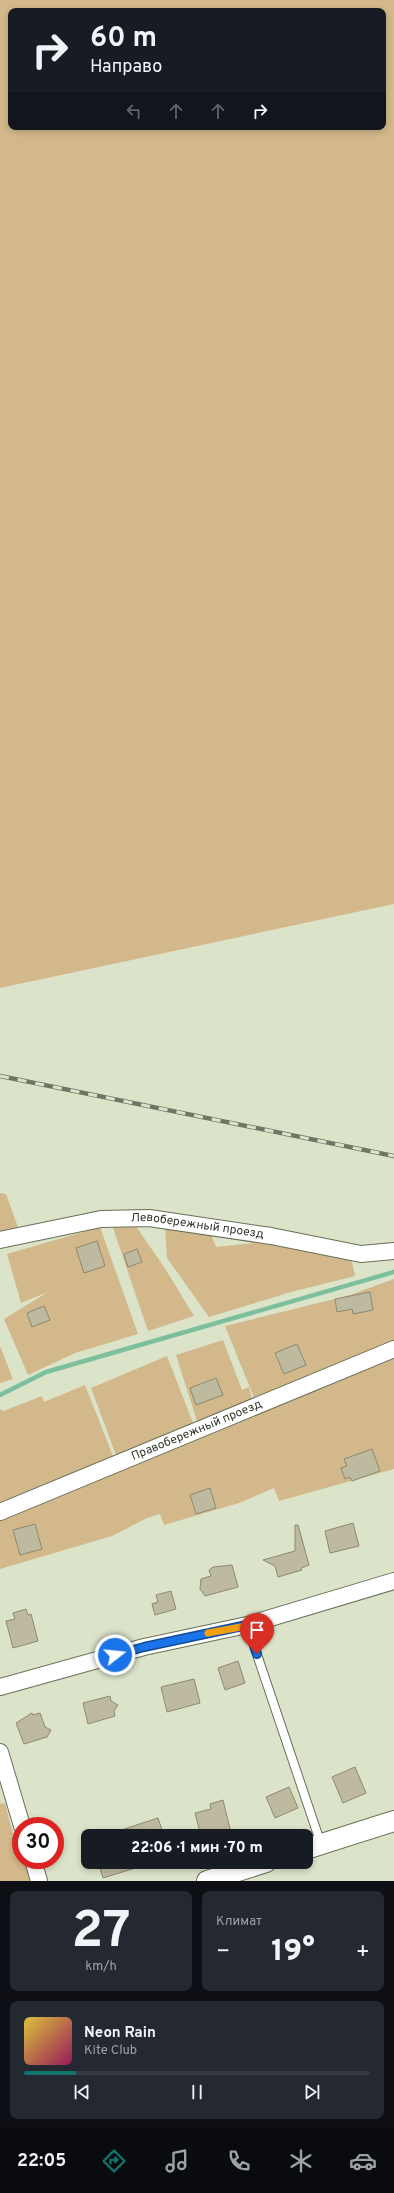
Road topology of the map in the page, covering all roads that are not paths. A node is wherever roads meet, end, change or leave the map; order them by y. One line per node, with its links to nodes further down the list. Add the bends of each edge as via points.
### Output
1 (0, 1240): 2 (street, Левобережный проезд, via 100,1219 149,1218 271,1236 360,1254)
2 (394, 1251)
3 (394, 1349): 4 (street, Правобережный проезд)
4 (0, 1512)
5 (394, 1581): 6 (street)
6 (247, 1625): 7 (street, via 144,1647); 11 (lane)
7 (0, 1687)
8 (0, 1752): 9 (street)
9 (19, 1817)
10 (394, 1821): 11 (street)
11 (314, 1847)
12 (36, 1869): 14 (street)
13 (244, 1869): 15 (street)
14 (39, 1881)
15 (207, 1881)

